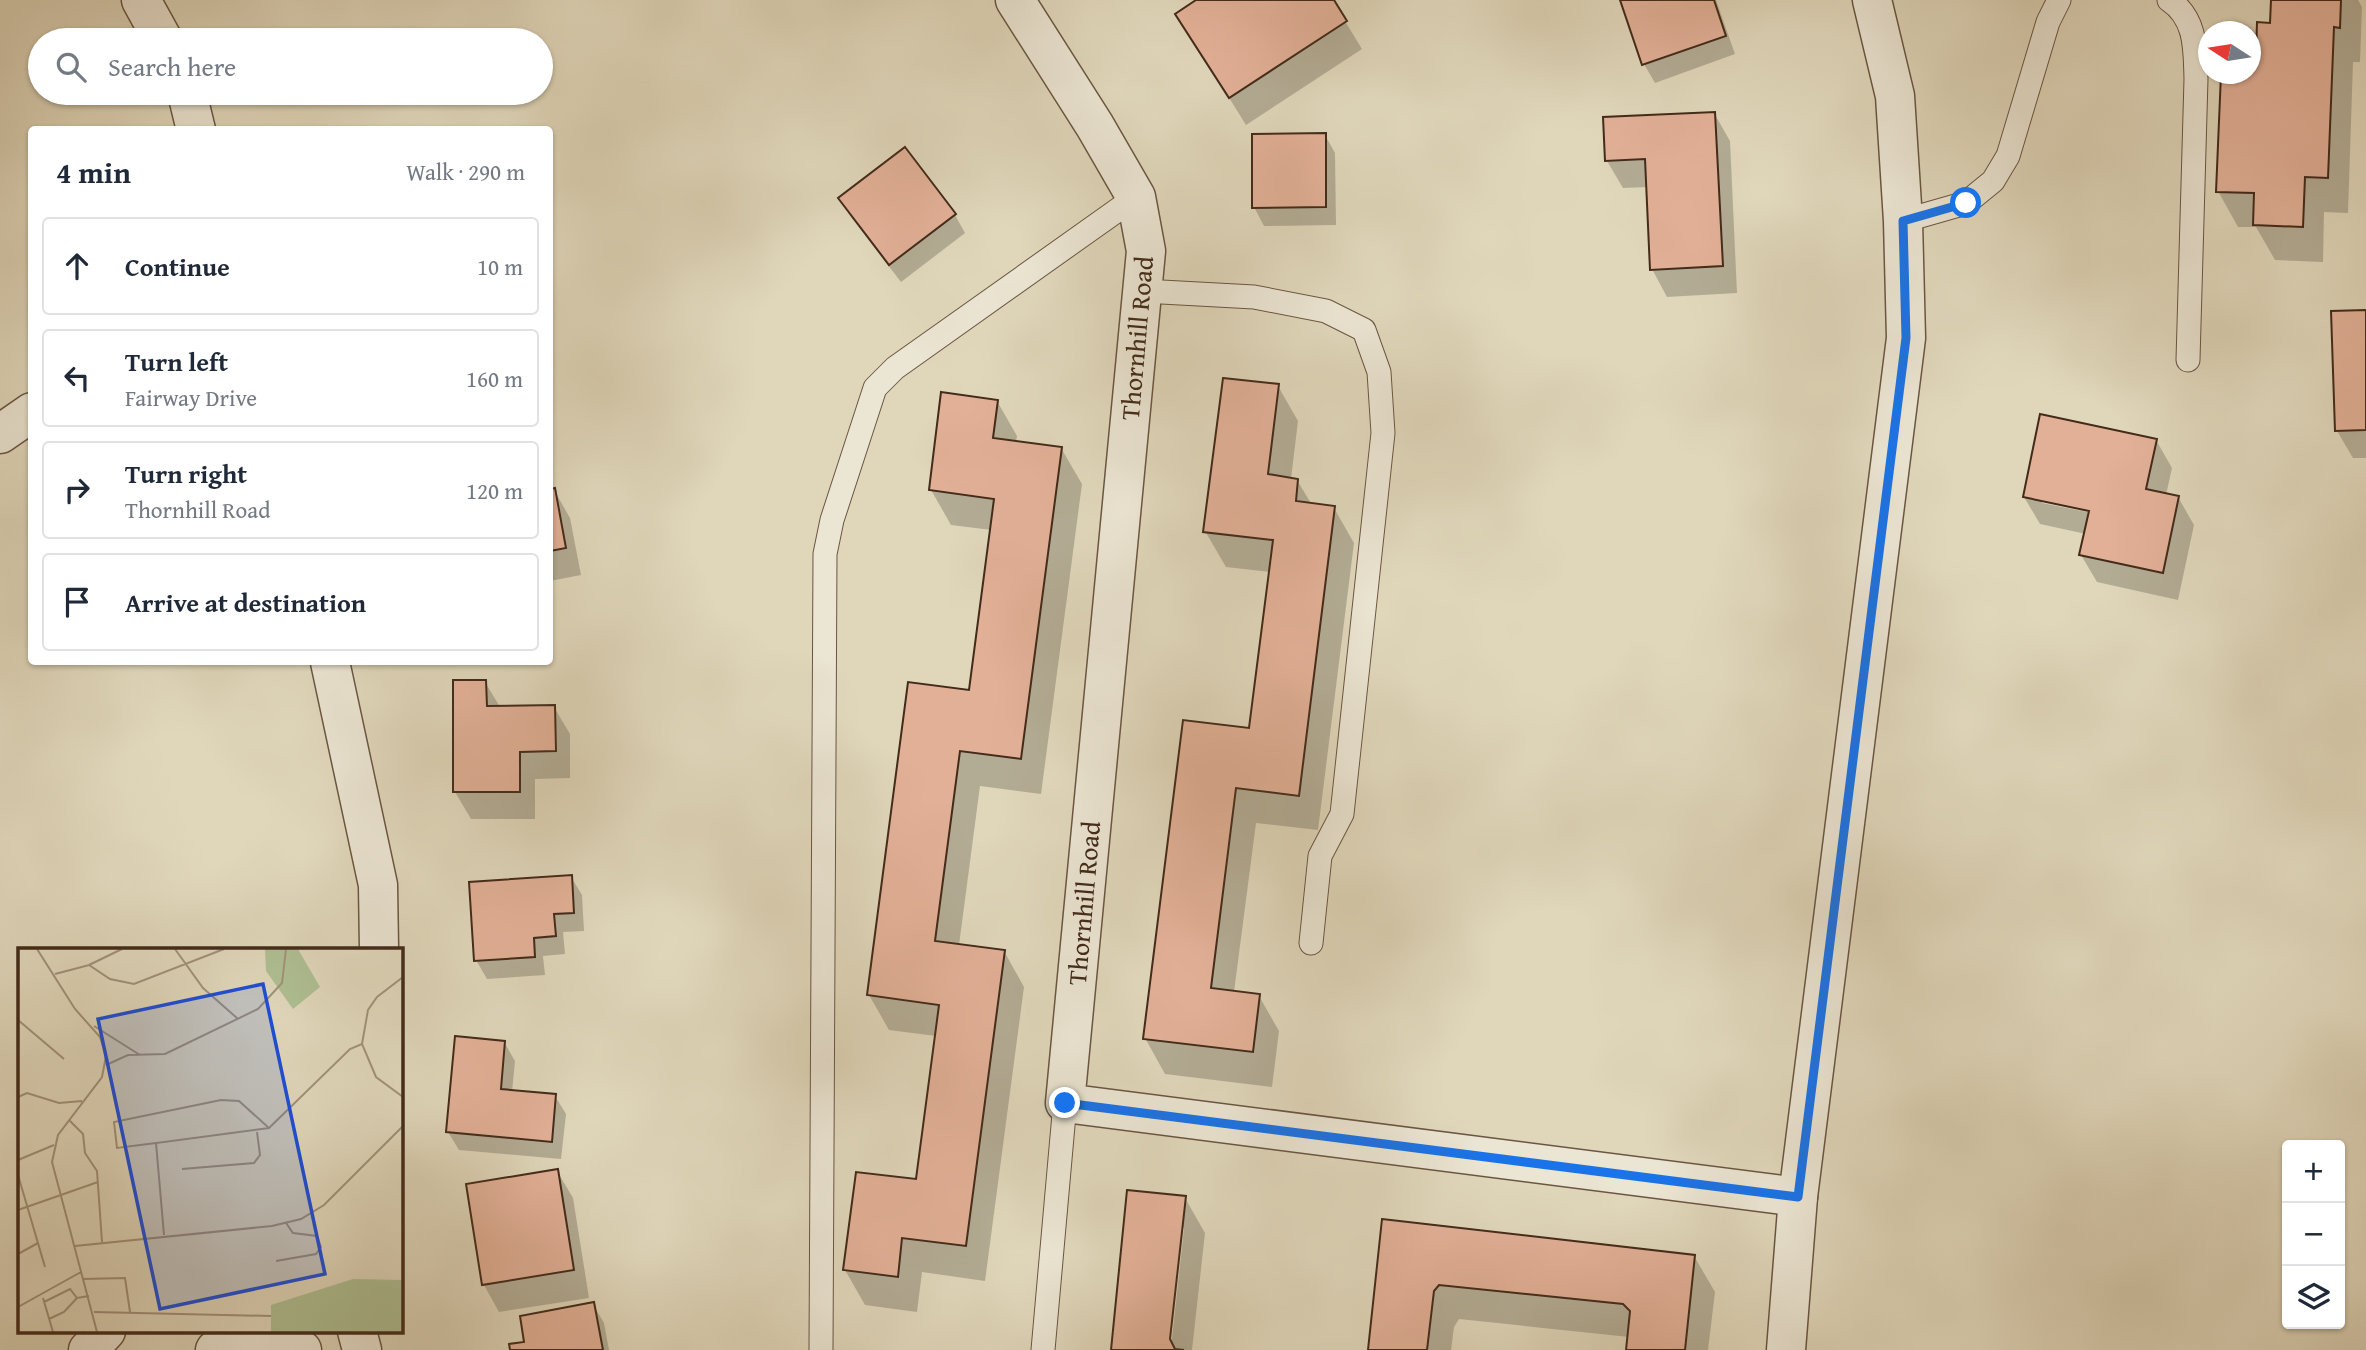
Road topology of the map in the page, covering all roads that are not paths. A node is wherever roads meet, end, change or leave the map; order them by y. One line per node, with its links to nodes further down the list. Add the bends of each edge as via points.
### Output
1 (141, 0): 6 (street)
2 (1015, 0): 9 (street, Thornhill Road)
3 (1872, 0): 10 (street, via 1895,96)
4 (2059, 0): 10 (lane, via 2048,22 2008,156 1993,181 1966,203)
5 (2169, 0): 12 (lane, via 2179,7 2195,38)
6 (156, 28)
7 (190, 105): 8 (street)
8 (195, 126)
9 (1136, 197): 11 (street, Thornhill Road, via 1146,251); 26 (lane, via 895,368 875,387 832,520 825,554)
10 (1903, 221): 19 (street, via 1906,338)
11 (1143, 291): 16 (lane, via 1254,297 1326,312 1364,330 1379,372 1383,433 1342,814 1320,856); 18 (street, Thornhill Road)
12 (2188, 360)
13 (28, 415): 14 (street)
14 (0, 434)
15 (331, 665): 17 (street, via 378,885)
16 (1311, 943)
17 (379, 948)
18 (1065, 1103): 19 (street); 27 (lane)
19 (1798, 1197): 28 (street)
20 (105, 1332): 22 (street)
21 (357, 1332): 25 (street)
22 (88, 1350)
23 (215, 1350): 24 (street)
24 (302, 1350)
25 (362, 1350)
26 (821, 1350)
27 (1043, 1350)
28 (1786, 1350)

